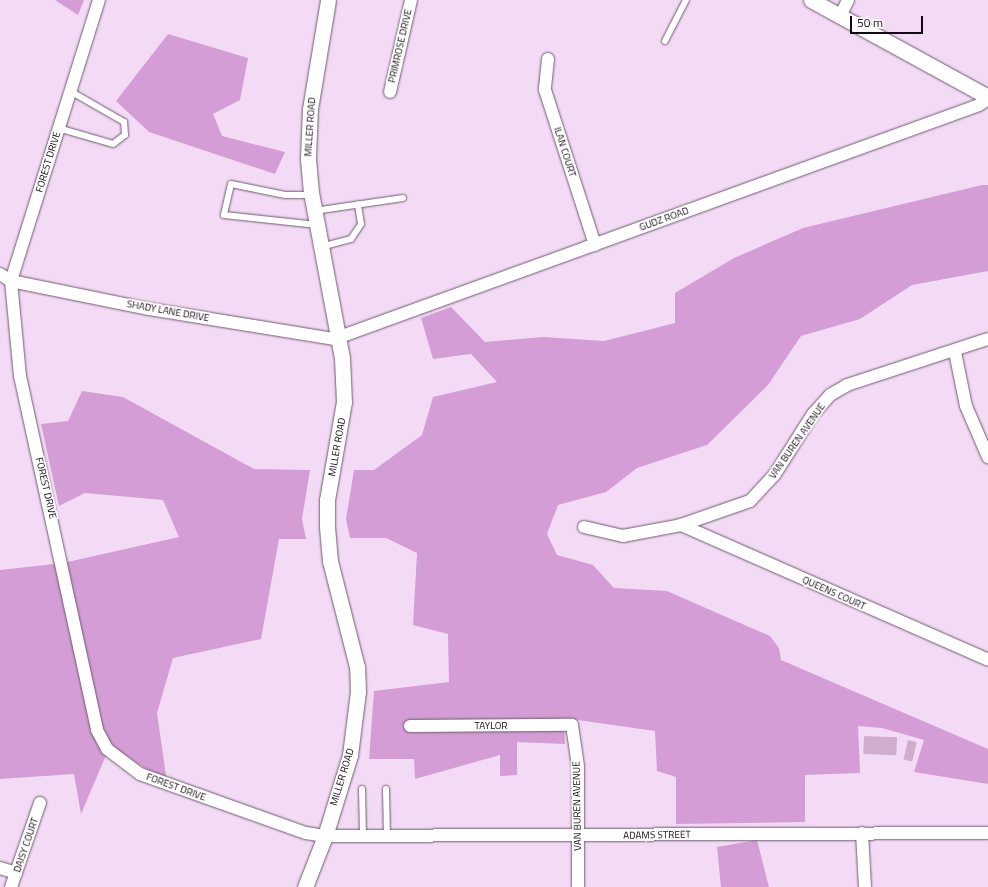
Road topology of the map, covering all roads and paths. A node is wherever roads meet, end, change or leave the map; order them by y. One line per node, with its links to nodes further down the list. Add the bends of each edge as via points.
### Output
1 (99, 0): 10 (street, FOREST DRIVE)
2 (328, 0): 14 (street, MILLER ROAD, via 310,109 308,158)
3 (411, 0): 11 (street, PRIMROSE DRIVE)
4 (686, 0): 8 (lane)
5 (811, 0): 7 (street)
6 (848, 0): 7 (street)
7 (840, 16): 12 (street)
8 (665, 41)
9 (548, 59): 18 (street, ILAN COURT, via 545,90)
10 (70, 91): 13 (street, FOREST DRIVE); 13 (lane, via 124,122 125,135 113,144)
11 (390, 92)
12 (988, 98): 18 (street, GUDZ ROAD, via 979,105)
13 (58, 128): 21 (street, FOREST DRIVE)
14 (311, 195): 17 (street, MILLER ROAD); 17 (lane, via 285,195 231,184 224,215)
15 (403, 198): 16 (lane)
16 (358, 204): 17 (lane); 19 (lane, via 361,224 351,239)
17 (315, 218): 19 (street, MILLER ROAD)
18 (595, 245): 22 (street, GUDZ ROAD)
19 (321, 247): 22 (street, MILLER ROAD)
20 (0, 274): 21 (street, SHADY LANE DRIVE)
21 (10, 281): 22 (street, SHADY LANE DRIVE, via 149,309); 36 (street, FOREST DRIVE, via 20,376 97,730 107,749 140,774 306,833)
22 (338, 338): 36 (street, MILLER ROAD, via 344,402 327,500 327,526 330,561 357,667 358,692 350,755)
23 (988, 339): 24 (street, VAN BUREN AVENUE)
24 (955, 352): 25 (street, via 966,406); 26 (street, VAN BUREN AVENUE, via 847,385 830,395 813,414 775,474 750,501)
25 (988, 457)
26 (681, 525): 27 (street, VAN BUREN AVENUE, via 623,536); 28 (street, QUEENS COURT)
27 (584, 527)
28 (988, 660)
29 (410, 726): 30 (street, TAYLOR)
30 (572, 726): 39 (street, VAN BUREN AVENUE, via 578,766)
31 (362, 789): 37 (lane)
32 (386, 789): 38 (lane)
33 (40, 803): 41 (street, DAISY COURT)
34 (862, 833): 35 (street, ADAMS STREET); 39 (street, ADAMS STREET); 45 (street)
35 (988, 833)
36 (325, 836): 37 (street, ADAMS STREET); 43 (street, MILLER ROAD)
37 (364, 836): 38 (street, ADAMS STREET)
38 (387, 837): 39 (street, ADAMS STREET)
39 (578, 837): 44 (street, VAN BUREN AVENUE)
40 (0, 868): 41 (street)
41 (16, 873): 42 (street, DAISY COURT)
42 (11, 887)
43 (305, 887)
44 (578, 887)
45 (865, 887)

